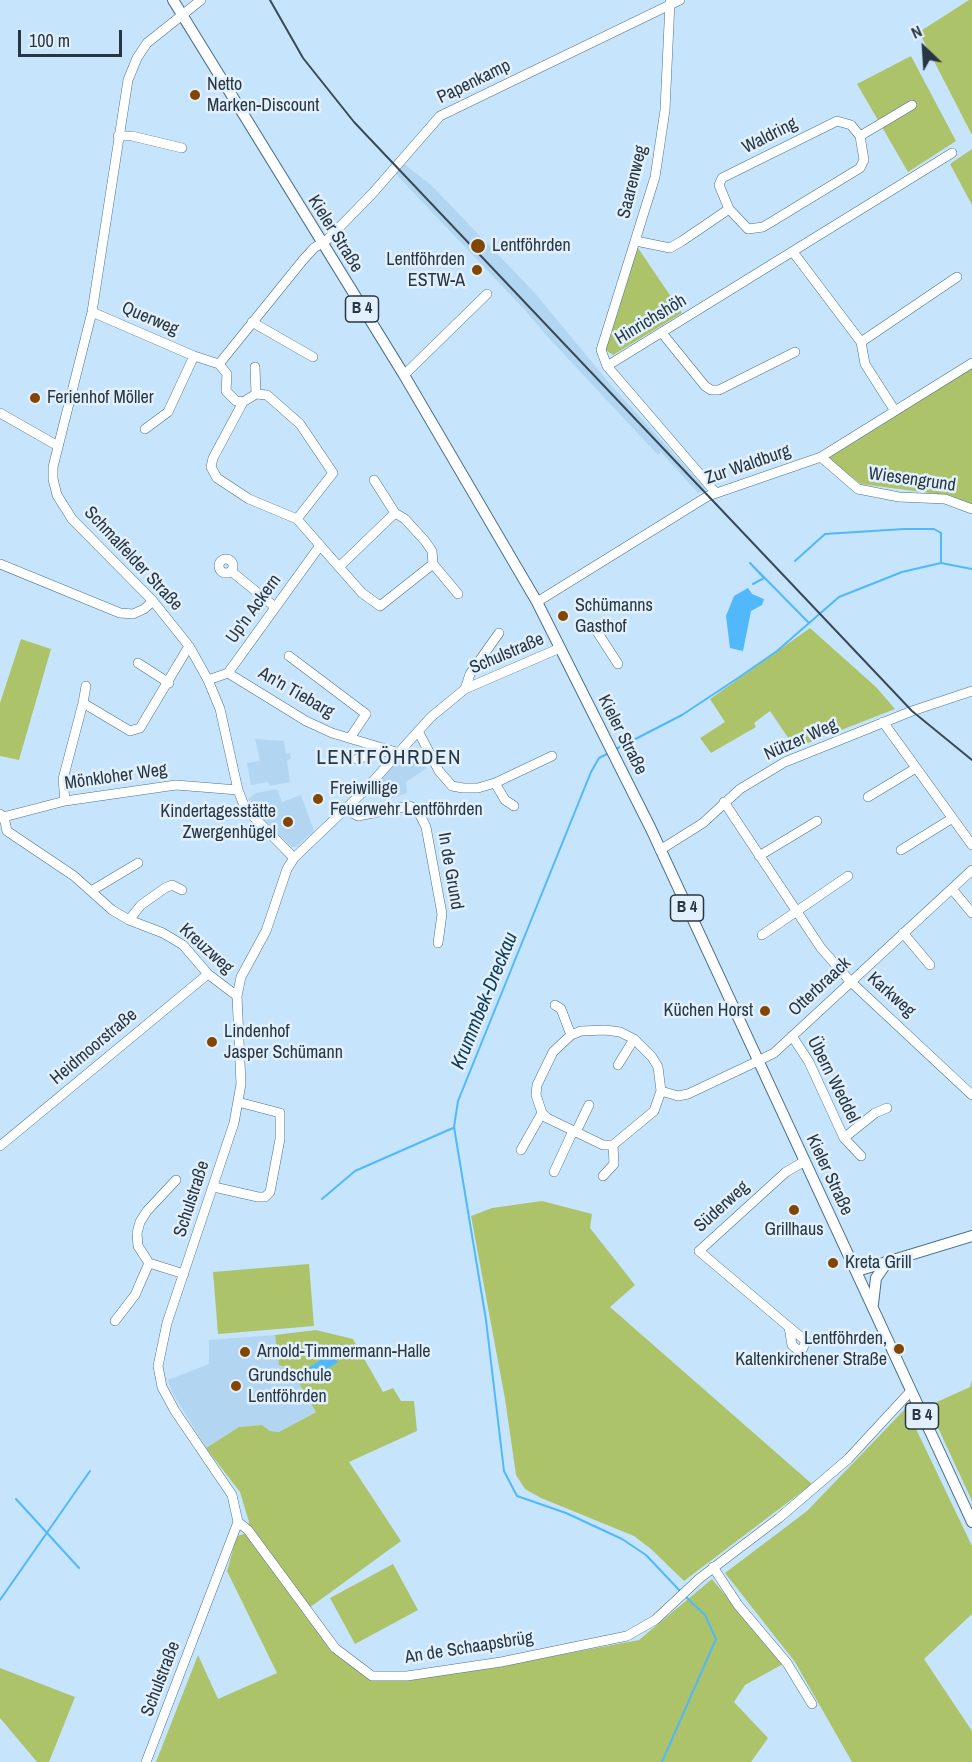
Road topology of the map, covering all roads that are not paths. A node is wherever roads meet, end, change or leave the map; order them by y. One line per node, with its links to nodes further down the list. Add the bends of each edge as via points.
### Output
1 (173, 0): 5 (main road, Kieler Straße / B 4)
2 (201, 0): 5 (street, Schmalfelder Straße)
3 (680, 0): 4 (street, Papenkamp)
4 (670, 4): 12 (street, Saarenweg, via 665,110 655,177); 13 (street, Papenkamp, via 440,116 372,194)
5 (181, 13): 7 (street, Schmalfelder Straße, via 147,43 137,58 125,91); 13 (main road, Kieler Straße / B 4)
6 (912, 105): 8 (street)
7 (117, 136): 9 (street); 17 (street, Schmalfelder Straße)
8 (860, 136): 11 (street, via 864,160 860,168 763,227 748,229); 11 (street, Waldring, via 851,125 837,121 722,178 719,185)
9 (182, 148)
10 (952, 153): 14 (street, Hinrichshöh)
11 (729, 209): 12 (street, via 670,248)
12 (636, 241): 26 (street, Saarenweg, via 601,346)
13 (321, 244): 18 (street); 28 (main road, Kieler Straße / B 4)
14 (793, 252): 19 (street, Hinrichshöh); 20 (street)
15 (957, 277): 20 (street)
16 (487, 294): 28 (street)
17 (92, 312): 22 (street, Querweg); 34 (street, Schmalfelder Straße)
18 (252, 322): 23 (street); 24 (street)
19 (662, 333): 21 (street, via 711,390 719,390); 26 (street, Hinrichshöh)
20 (861, 342): 31 (street, via 865,364)
21 (795, 352)
22 (194, 356): 24 (street, Querweg); 33 (street, Querweg, via 168,412)
23 (313, 357)
24 (219, 363): 30 (street, via 227,374 226,391)
25 (972, 363): 31 (street, Zur Waldburg)
26 (607, 366): 37 (street, Hinrichshöh)
27 (255, 367): 29 (street)
28 (404, 375): 48 (main road, Kieler Straße / B 4)
29 (256, 394): 30 (street); 40 (street, via 267,395 287,410 333,473)
30 (243, 402): 40 (street, via 211,468 217,478 249,499)
31 (895, 411): 35 (street, Zur Waldburg)
32 (0, 413): 34 (street)
33 (145, 429)
34 (58, 446): 47 (street, Schmalfelder Straße, via 53,479 64,508)
35 (821, 458): 37 (street, Zur Waldburg); 38 (street, Wiesengrund, via 858,489 899,497 945,499)
36 (374, 480): 39 (street)
37 (716, 493): 48 (street, Zur Waldburg)
38 (972, 509)
39 (395, 513): 43 (street, via 425,541 432,551); 44 (street)
40 (297, 519): 41 (street)
41 (319, 547): 44 (street); 49 (street, Up'n Ackern)
42 (0, 564): 47 (street, via 120,614 133,614)
43 (433, 564): 44 (street, via 380,606); 46 (street)
44 (339, 567)
45 (231, 571): 49 (street)
46 (458, 594)
47 (153, 601): 52 (street, Schmalfelder Straße)
48 (537, 602): 53 (main road, Kieler Straße / B 4)
49 (275, 608): 57 (street, Up'n Ackern)
50 (596, 630): 56 (street)
51 (499, 633): 61 (street, Schulstraße, via 470,674)
52 (189, 646): 58 (street, Schmalfelder Straße); 59 (street)
53 (560, 648): 61 (street, Schulstraße); 82 (main road, Kieler Straße / B 4)
54 (289, 656): 66 (street, An'n Tiebarg, via 366,714)
55 (138, 663): 59 (street)
56 (618, 664)
57 (228, 673): 58 (street); 66 (street, An'n Tiebarg, via 306,721)
58 (208, 680): 72 (street, Schmalfelder Straße, via 227,736)
59 (169, 683): 63 (street, via 140,728 130,731)
60 (86, 686): 63 (street)
61 (465, 689): 65 (street, Schulstraße)
62 (972, 691): 64 (street, Nützer Weg)
63 (83, 703): 74 (street, via 63,779)
64 (884, 722): 70 (street); 75 (street, Nützer Weg, via 785,762)
65 (418, 731): 67 (street, Schulstraße); 71 (street, via 439,771 452,786 478,788)
66 (350, 738): 67 (street, An'n Tiebarg)
67 (394, 752): 69 (street); 77 (street, Schulstraße)
68 (552, 756): 71 (street)
69 (357, 759)
70 (916, 768): 73 (street); 79 (street)
71 (495, 783): 76 (street, via 505,800)
72 (238, 790): 74 (street, Mönkloher Weg, via 176,785); 85 (street, Schmalfelder Straße, via 251,816)
73 (868, 797)
74 (66, 801): 78 (street, Mönkloher Weg)
75 (724, 802): 82 (street, Nützer Weg, via 703,823); 84 (street, Karkweg)
76 (514, 806)
77 (346, 810): 85 (street, Schulstraße); 97 (street, In de Grund, via 358,816 417,809 426,827 442,914)
78 (1, 816): 91 (street, Kreuzweg, via 7,831)
79 (951, 819): 81 (street); 83 (street)
80 (817, 821): 84 (street)
81 (972, 845)
82 (660, 850): 106 (main road, Kieler Straße / B 4)
83 (901, 850)
84 (759, 856): 92 (street, Karkweg)
85 (294, 858): 101 (street, Schulstraße, via 266,931 243,971)
86 (138, 862): 91 (street)
87 (972, 870): 89 (street, Otterbraack)
88 (848, 876): 92 (street)
89 (952, 889): 93 (street); 95 (street, Otterbraack)
90 (182, 890): 94 (street, via 172,885 154,893)
91 (91, 891): 94 (street, Kreuzweg)
92 (796, 912): 96 (street); 100 (street, Karkweg)
93 (972, 914)
94 (129, 920): 99 (street, Kreuzweg, via 183,945)
95 (903, 933): 98 (street); 100 (street, Otterbraack)
96 (762, 935)
97 (438, 943)
98 (930, 965)
99 (208, 974): 101 (street, Kreuzweg); 117 (street, Heidmoorstraße)
100 (850, 981): 104 (street, Otterbraack); 109 (street, Karkweg)
101 (237, 996): 110 (street, Schulstraße, via 241,1084)
102 (555, 1005): 103 (street, via 561,1009)
103 (572, 1035): 105 (street, via 605,1030); 113 (street, via 553,1052 537,1085)
104 (792, 1036): 106 (street, Otterbraack, via 774,1053); 115 (street, Übern Weddel, via 809,1062)
105 (634, 1039): 107 (street); 108 (street, via 658,1067)
106 (758, 1061): 108 (street, Otterbraack, via 688,1094 678,1096); 120 (main road, Kieler Straße / B 4)
107 (618, 1065)
108 (661, 1091): 116 (street, via 654,1111)
109 (972, 1095)
110 (238, 1102): 124 (street, Schulstraße); 124 (street, via 280,1113 280,1139 270,1192 258,1197)
111 (589, 1105): 114 (street)
112 (887, 1108): 115 (street, Übern Weddel)
113 (542, 1113): 114 (street); 118 (street)
114 (574, 1131): 116 (street, via 603,1145); 121 (street)
115 (844, 1138): 119 (street, Übern Weddel)
116 (613, 1145): 122 (street, via 614,1164)
117 (0, 1146)
118 (521, 1150)
119 (861, 1156)
120 (804, 1161): 128 (main road, Kieler Straße / B 4); 132 (street, Süderweg, via 786,1172 699,1251)
121 (554, 1172)
122 (603, 1176)
123 (176, 1180): 127 (street, via 140,1222 138,1246)
124 (214, 1187): 129 (street, Schulstraße)
125 (972, 1236): 126 (main road)
126 (888, 1261): 128 (main road); 130 (main road, via 876,1278)
127 (149, 1263): 129 (street); 131 (street, via 135,1295)
128 (857, 1271): 130 (main road, Kieler Straße / B 4)
129 (184, 1274): 134 (street, Schulstraße, via 159,1351 159,1379 175,1411 232,1495)
130 (873, 1309): 133 (main road, Kieler Straße / B 4)
131 (115, 1321)
132 (789, 1327)
133 (910, 1392): 135 (main road, Kieler Straße / B 4); 136 (street, An de Schaapsbrüg, via 848,1459)
134 (238, 1522): 136 (street, An de Schaapsbrüg, via 248,1530 335,1648 372,1676 407,1676 501,1662 627,1636 655,1620); 138 (street, Schulstraße)
135 (972, 1522)
136 (713, 1567): 137 (street, via 738,1605 787,1664)
137 (812, 1704)
138 (146, 1762)

